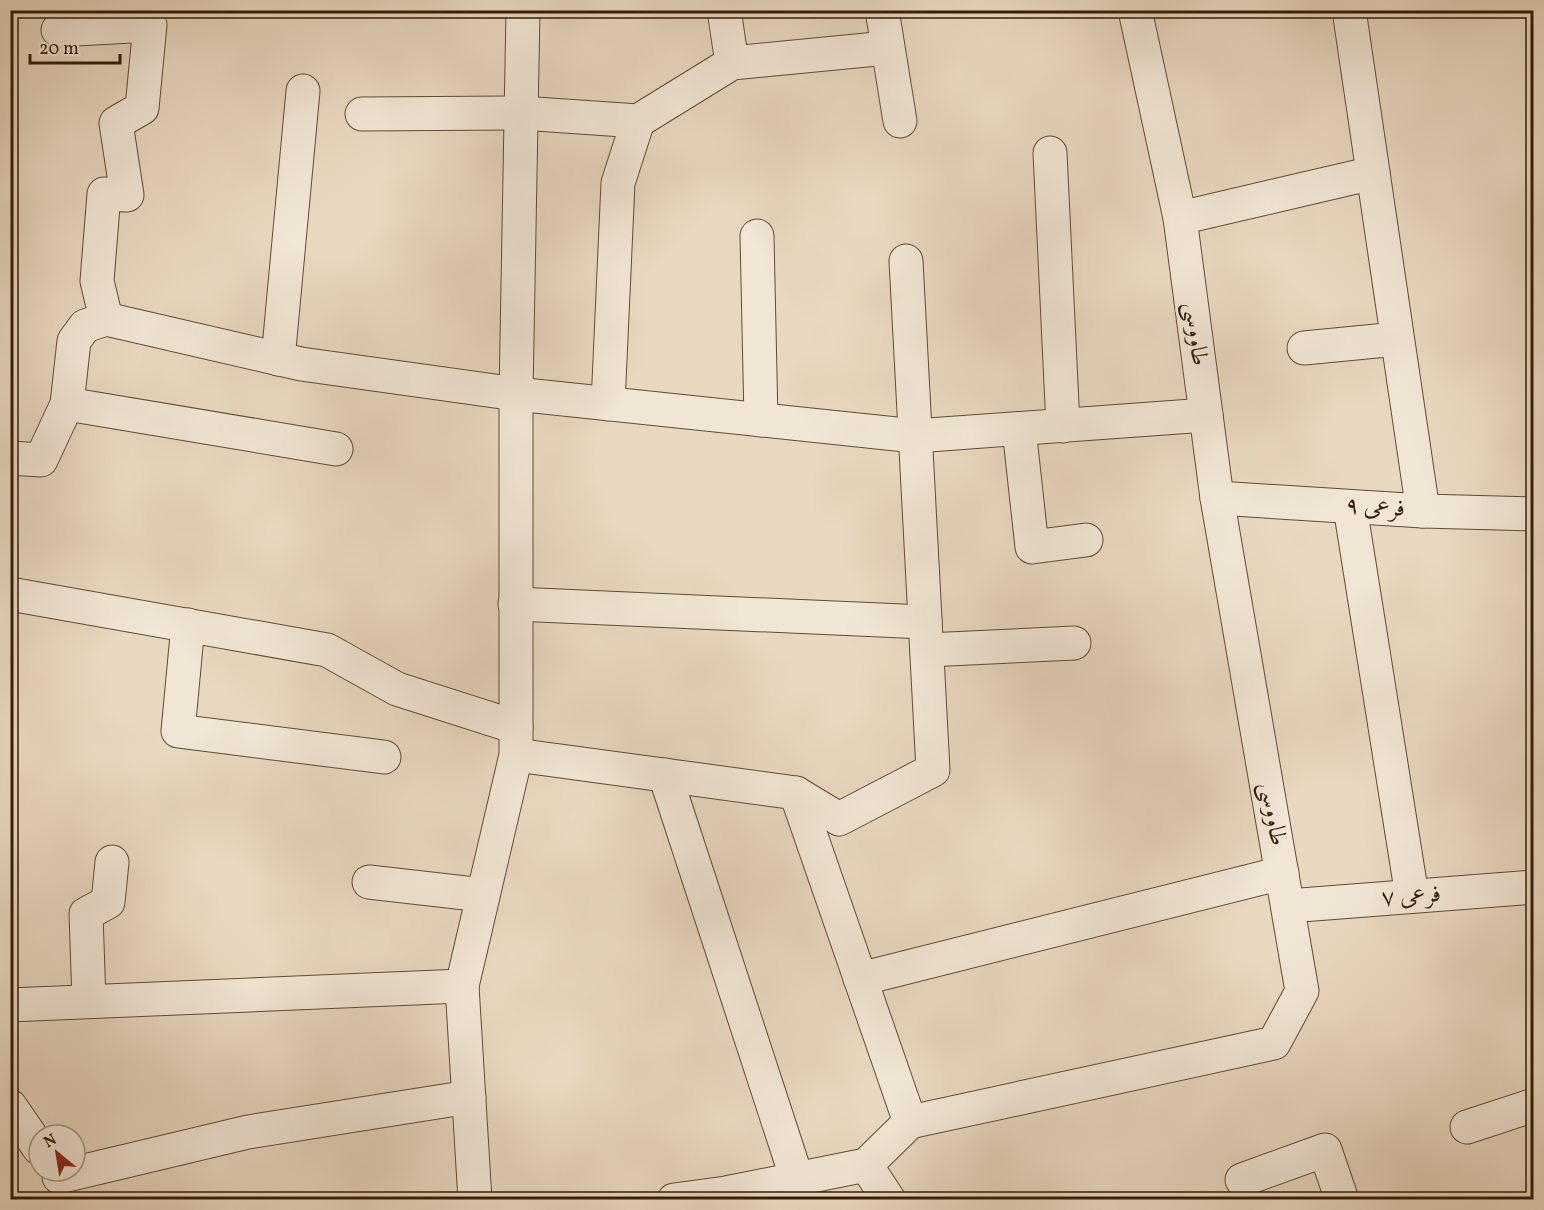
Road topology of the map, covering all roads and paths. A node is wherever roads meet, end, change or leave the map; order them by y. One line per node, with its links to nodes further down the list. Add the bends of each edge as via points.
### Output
1 (522, 10): 11 (street)
2 (724, 10): 9 (street)
3 (882, 10): 8 (street)
4 (1135, 10): 17 (street, طاووسی)
5 (1349, 10): 16 (street)
6 (150, 18): 7 (street); 20 (street, via 142,108 116,123 127,195 104,194 96,282)
7 (58, 30)
8 (887, 48): 9 (street); 14 (street)
9 (732, 63): 13 (street)
10 (303, 91): 23 (street)
11 (521, 113): 12 (street); 13 (street); 24 (street)
12 (362, 114)
13 (638, 121): 26 (street, via 618,183)
14 (900, 121)
15 (1050, 153): 29 (street)
16 (1372, 173): 17 (street); 21 (street)
17 (1180, 218): 27 (street, طاووسی)
18 (757, 236): 28 (street)
19 (906, 261): 31 (street)
20 (106, 319): 23 (street); 25 (street, via 85,326 74,341)
21 (1397, 339): 22 (street); 36 (street)
22 (1305, 348)
23 (278, 359): 24 (street)
24 (516, 394): 26 (street); 40 (street)
25 (67, 404): 32 (street); 33 (street, via 41,460)
26 (608, 404): 28 (street)
27 (1206, 415): 29 (street); 34 (street, طاووسی)
28 (761, 420): 31 (street)
29 (1063, 426): 30 (street)
30 (1019, 429): 31 (street); 38 (street, via 1032,547)
31 (915, 436): 42 (street)
32 (336, 449)
33 (10, 458)
34 (1217, 498): 35 (street, فرعی ۹); 49 (street, طاووسی)
35 (1350, 507): 36 (street, فرعی ۹); 53 (street)
36 (1423, 511): 37 (street, فرعی ۹)
37 (1533, 514)
38 (1086, 540)
39 (10, 594): 41 (street)
40 (516, 604): 42 (street); 44 (street)
41 (188, 625): 44 (street, via 327,650 397,688); 45 (street, via 178,731)
42 (926, 636): 43 (street); 47 (street, via 933,770 839,819)
43 (1074, 643)
44 (516, 741): 46 (street); 52 (street)
45 (384, 757)
46 (665, 775): 47 (street); 67 (street)
47 (795, 793): 55 (street)
48 (112, 862): 57 (street, via 108,902 86,914)
49 (1282, 873): 54 (street, طاووسی); 55 (street)
50 (369, 882): 52 (street)
51 (1533, 887): 53 (street, فرعی ۷)
52 (483, 895): 56 (street)
53 (1412, 896): 54 (street, فرعی ۷)
54 (1287, 906): 62 (street, طاووسی, via 1302,991 1274,1043)
55 (860, 979): 62 (street)
56 (462, 986): 57 (street); 59 (street)
57 (89, 1001): 58 (street)
58 (10, 1005)
59 (469, 1097): 66 (street, via 248,1132); 70 (street)
60 (10, 1106): 64 (street)
61 (1533, 1106): 63 (street)
62 (910, 1122): 65 (street)
63 (1467, 1127)
64 (27, 1131)
65 (866, 1165): 67 (street); 72 (street)
66 (87, 1176)
67 (797, 1179): 69 (street)
68 (1242, 1180): 73 (street, via 1325,1150)
69 (726, 1196): 71 (street)
70 (475, 1200)
71 (674, 1200)
72 (889, 1200)
73 (1342, 1200)

